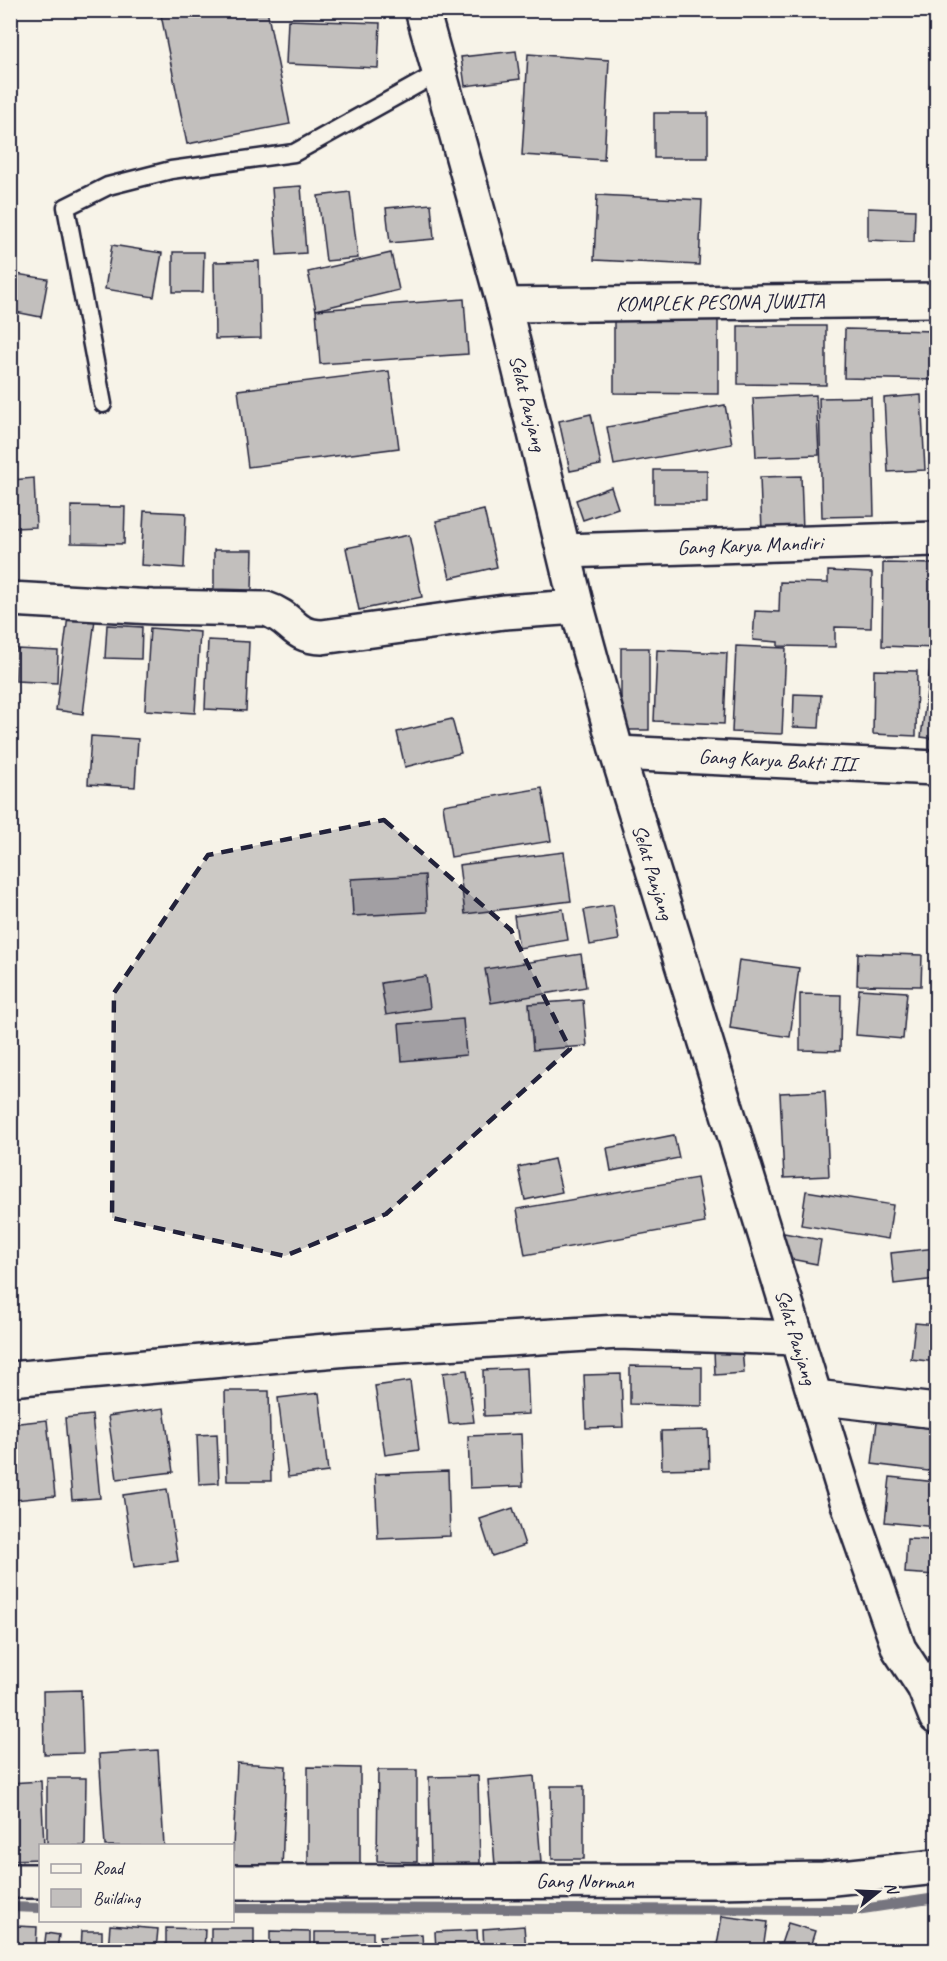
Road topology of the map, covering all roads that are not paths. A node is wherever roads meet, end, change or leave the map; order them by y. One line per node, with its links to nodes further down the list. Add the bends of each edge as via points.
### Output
1 (422, 10): 2 (street, Selat Panjang)
2 (438, 74): 4 (street, Selat Panjang); 5 (lane, via 294,153 171,170 108,186 66,207)
3 (936, 300): 4 (street, KOMPLEK PESONA JUWITA)
4 (504, 305): 7 (street, Selat Panjang)
5 (103, 404)
6 (936, 539): 7 (street, Gang Karya Mandiri)
7 (564, 550): 9 (street, Selat Panjang)
8 (10, 599): 9 (street, via 266,609 282,615 304,636 322,637 504,612)
9 (577, 607): 10 (street, Selat Panjang)
10 (617, 753): 11 (street, Gang Karya Bakti III); 12 (street, Selat Panjang)
11 (936, 768)
12 (797, 1338): 13 (street, via 618,1332 348,1349); 14 (street, Selat Panjang)
13 (10, 1379)
14 (815, 1397): 15 (street); 16 (street, Selat Panjang, via 899,1649)
15 (936, 1411)
16 (930, 1688): 17 (street, Selat Panjang)
17 (936, 1717)
18 (936, 1867): 21 (street, Gang Norman, via 824,1879 738,1881)
19 (10, 1881): 20 (street)
20 (39, 1881)
21 (234, 1882)

